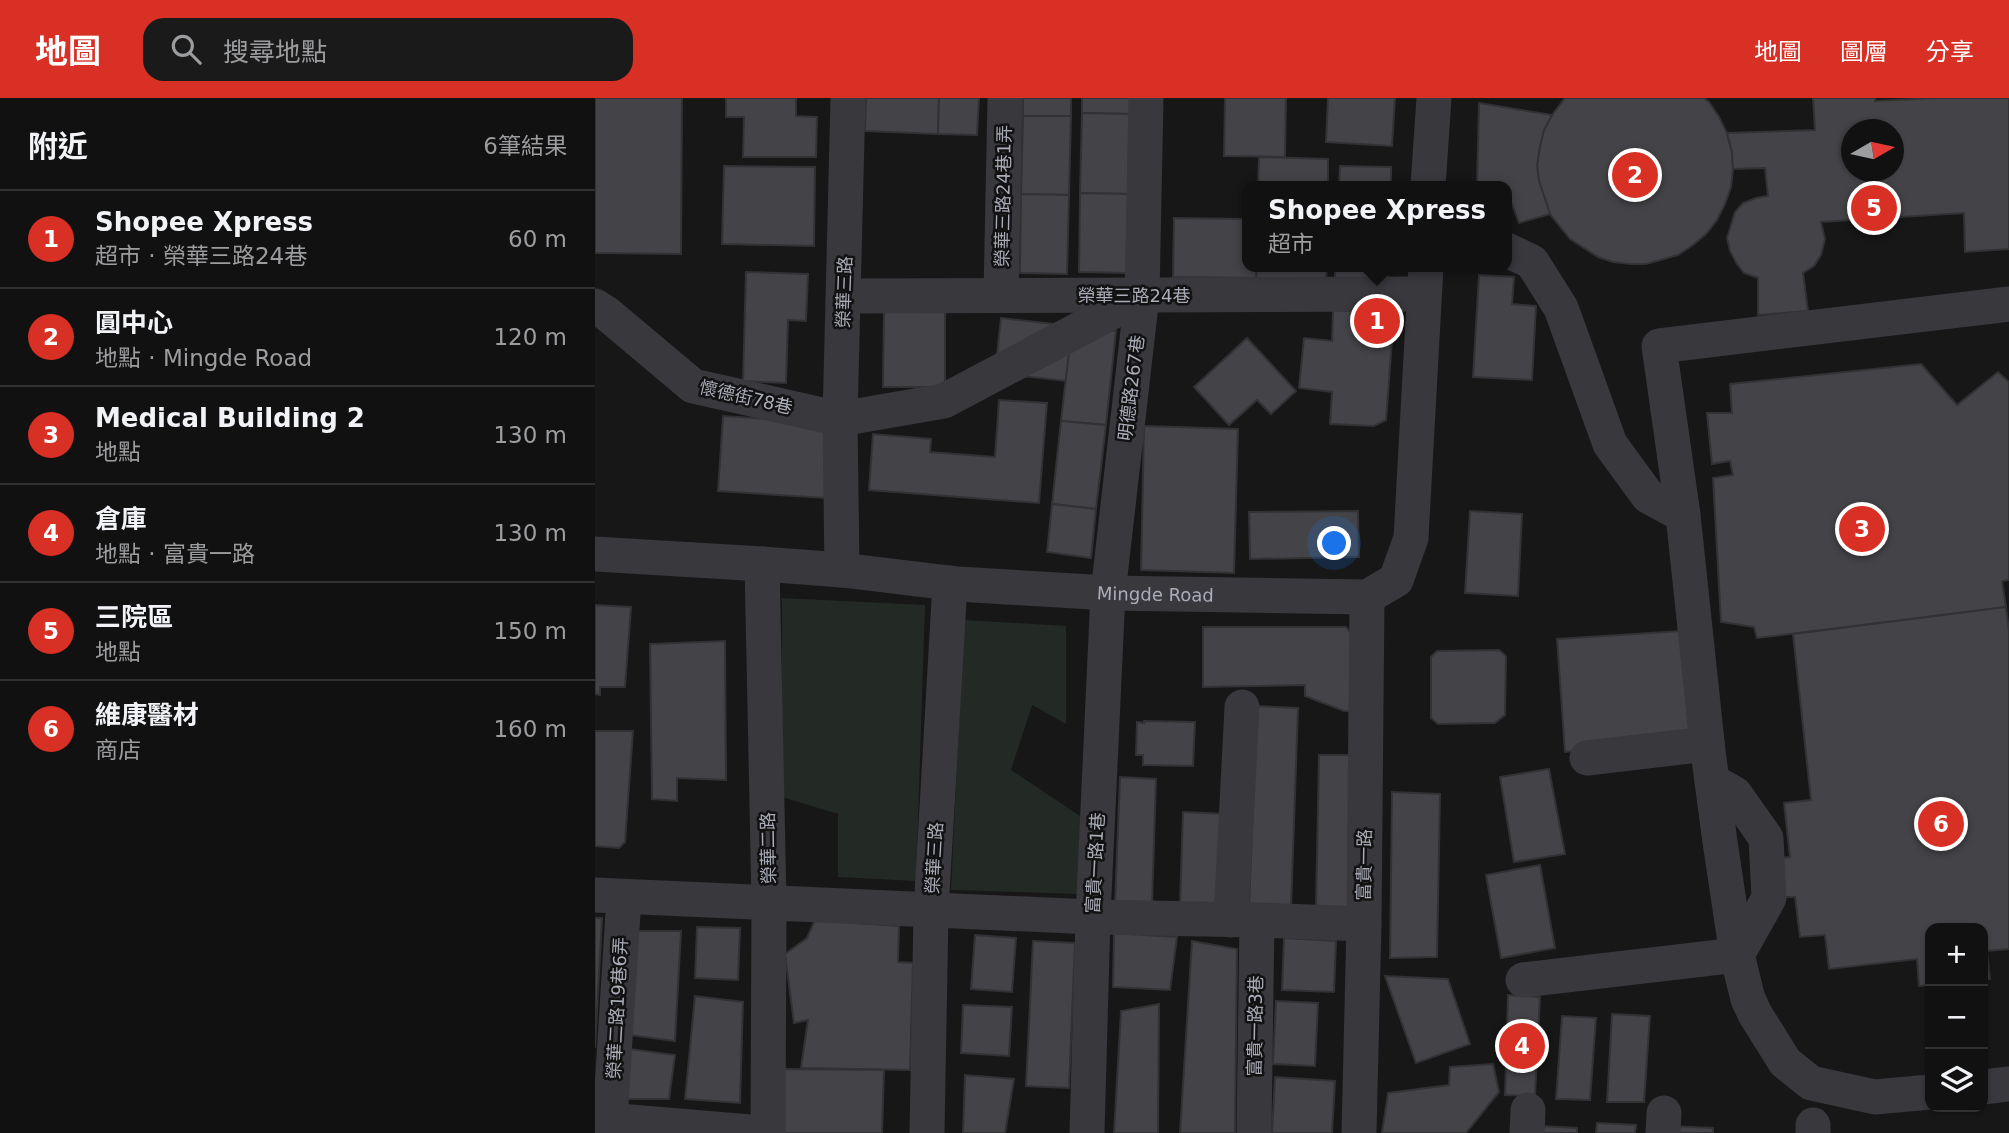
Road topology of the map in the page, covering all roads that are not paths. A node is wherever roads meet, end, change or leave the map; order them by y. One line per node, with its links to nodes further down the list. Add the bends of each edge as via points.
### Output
1 (848, 98): 9 (street, 榮華三路)
2 (1005, 98): 8 (street, 榮華三路24巷1弄)
3 (1146, 98): 10 (street, 明德路267巷)
4 (1434, 98): 5 (street)
5 (1428, 181)
6 (1512, 252): 14 (street, via 1532,262 1560,308 1610,444 1648,496)
7 (1425, 280): 10 (street, 榮華三路24巷); 20 (street, via 1411,538 1397,580)
8 (1001, 295): 9 (street, 榮華三路24巷); 10 (street, 榮華三路24巷)
9 (844, 296): 13 (street, 榮華三路)
10 (1142, 296): 13 (street, via 944,401); 19 (street, 明德路267巷)
11 (2009, 304): 14 (street, via 1660,346)
12 (595, 306): 13 (street, 懷德街78巷, via 693,386)
13 (840, 419): 17 (street, 榮華三路)
14 (1683, 515): 22 (street)
15 (595, 554): 16 (street, Mingde Road)
16 (762, 564): 17 (street, Mingde Road); 26 (street, 榮華二路)
17 (842, 570): 18 (street, Mingde Road)
18 (950, 583): 19 (street, Mingde Road); 27 (street, 榮華三路)
19 (1108, 593): 20 (street, Mingde Road); 28 (street, 富貴一路1巷)
20 (1367, 597): 30 (street, 富貴一路)
21 (1242, 708): 29 (street, 富貴一路3巷)
22 (1707, 744): 23 (street); 24 (street)
23 (1587, 758)
24 (1712, 781): 31 (street); 31 (street, via 1735,794 1766,838 1769,898)
25 (609, 896): 26 (street); 36 (street, 榮華二路19巷6弄)
26 (769, 903): 27 (street); 37 (street, 榮華二路)
27 (932, 911): 28 (street); 38 (street, 榮華三路)
28 (1093, 917): 29 (street); 39 (street, 富貴一路1巷)
29 (1244, 920): 30 (street); 40 (street, 富貴一路3巷)
30 (1364, 923): 41 (street, 富貴一路)
31 (1737, 955): 32 (street); 35 (street, via 1755,1014 1785,1062 1811,1083 1875,1097)
32 (1523, 980)
33 (2009, 1084): 34 (street)
34 (1988, 1086)
35 (1925, 1092)
36 (603, 1119): 37 (street)
37 (766, 1133)
38 (927, 1133)
39 (1087, 1133)
40 (1254, 1133)
41 (1359, 1133)

